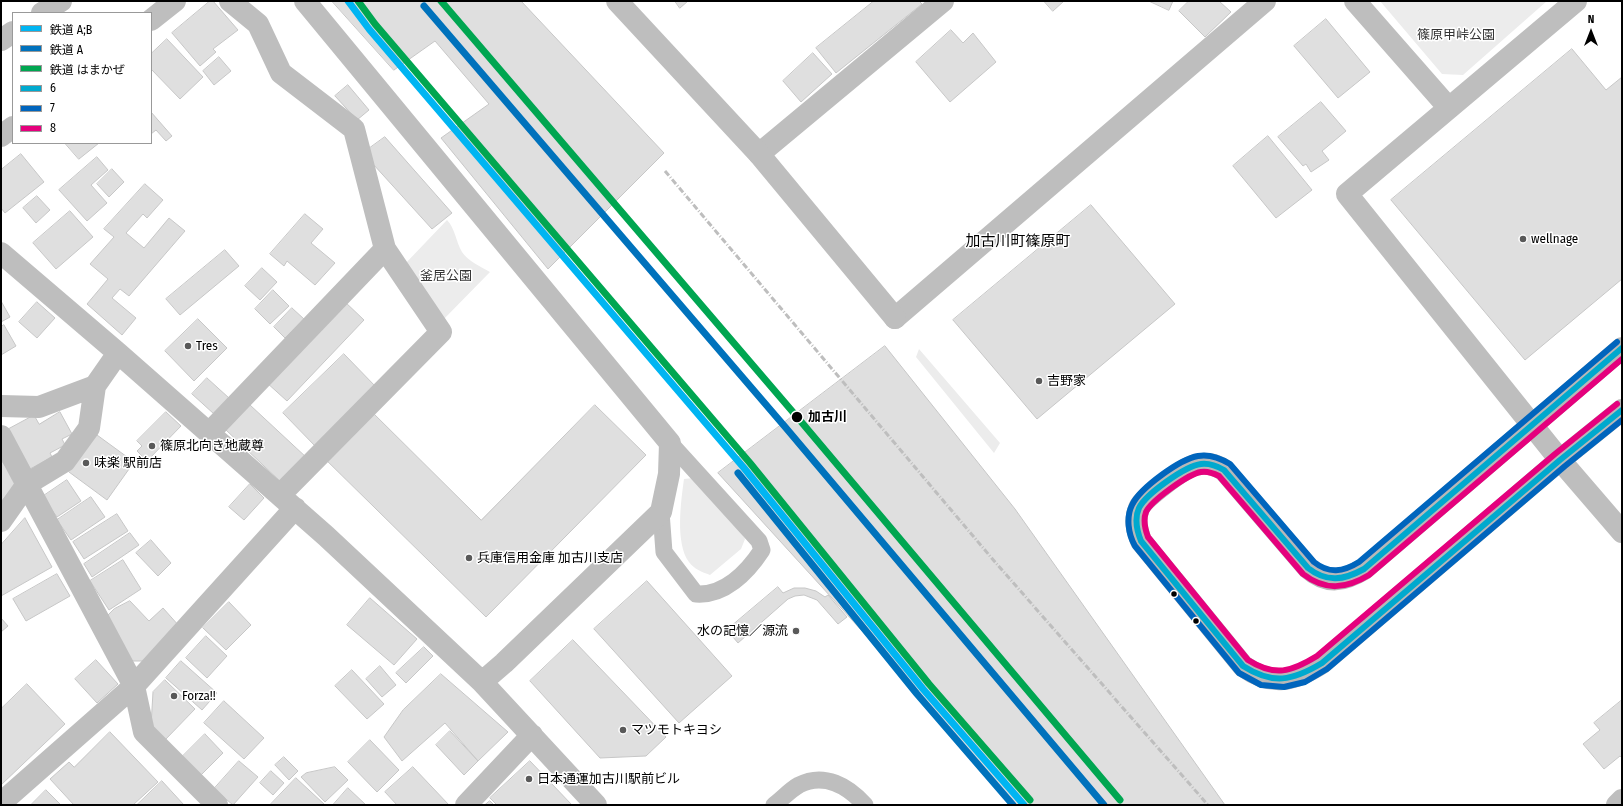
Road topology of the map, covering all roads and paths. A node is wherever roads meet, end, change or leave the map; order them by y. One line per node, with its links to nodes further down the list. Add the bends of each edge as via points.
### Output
1 (61, 1): 10 (street)
2 (175, 1): 11 (street)
3 (230, 1): 18 (street, via 258,24 281,73 354,129)
4 (305, 1): 28 (street)
5 (617, 1): 17 (street)
6 (943, 1): 17 (street)
7 (1354, 1): 14 (street)
8 (1576, 1): 14 (street)
9 (1260, 2): 17 (street, via 895,318)
10 (44, 12)
11 (152, 19)
12 (12, 33): 13 (street)
13 (1, 40)
14 (1448, 107): 25 (street, via 1347,194)
15 (12, 128): 16 (street)
16 (1, 136)
17 (759, 154)
18 (385, 249): 26 (street); 31 (street, via 441,332)
19 (1, 253): 21 (street)
20 (1622, 348): 25 (main road)
21 (118, 353): 22 (street); 26 (street)
22 (95, 386): 23 (street, via 39,407); 30 (street, via 89,428 65,461)
23 (1, 406)
24 (1622, 410): 29 (main road)
25 (1532, 424): 29 (street); 29 (main road, via 1364,569 1348,578 1325,579 1317,576 1224,470 1208,463 1194,465 1143,502 1136,517 1136,528 1141,541 1243,666 1267,679 1295,678 1322,663)
26 (209, 432): 31 (street)
27 (1, 436): 30 (street)
28 (670, 443): 32 (street, via 669,474); 32 (lane, via 759,541 762,550 753,565 722,590 707,595 696,594 664,552)
29 (1560, 460): 34 (street)
30 (27, 484): 33 (street); 36 (street)
31 (288, 501): 35 (street); 36 (street)
32 (662, 512): 35 (street)
33 (1, 521)
34 (1622, 532)
35 (482, 682): 37 (street)
36 (134, 686): 39 (street); 40 (street, via 144,732)
37 (532, 736): 41 (street); 42 (street)
38 (1622, 800): 45 (street)
39 (1, 803)
40 (217, 805)
41 (466, 805)
42 (596, 805)
43 (774, 805): 44 (lane, via 798,785 813,781 829,781 845,786)
44 (865, 805)
45 (1617, 805)

